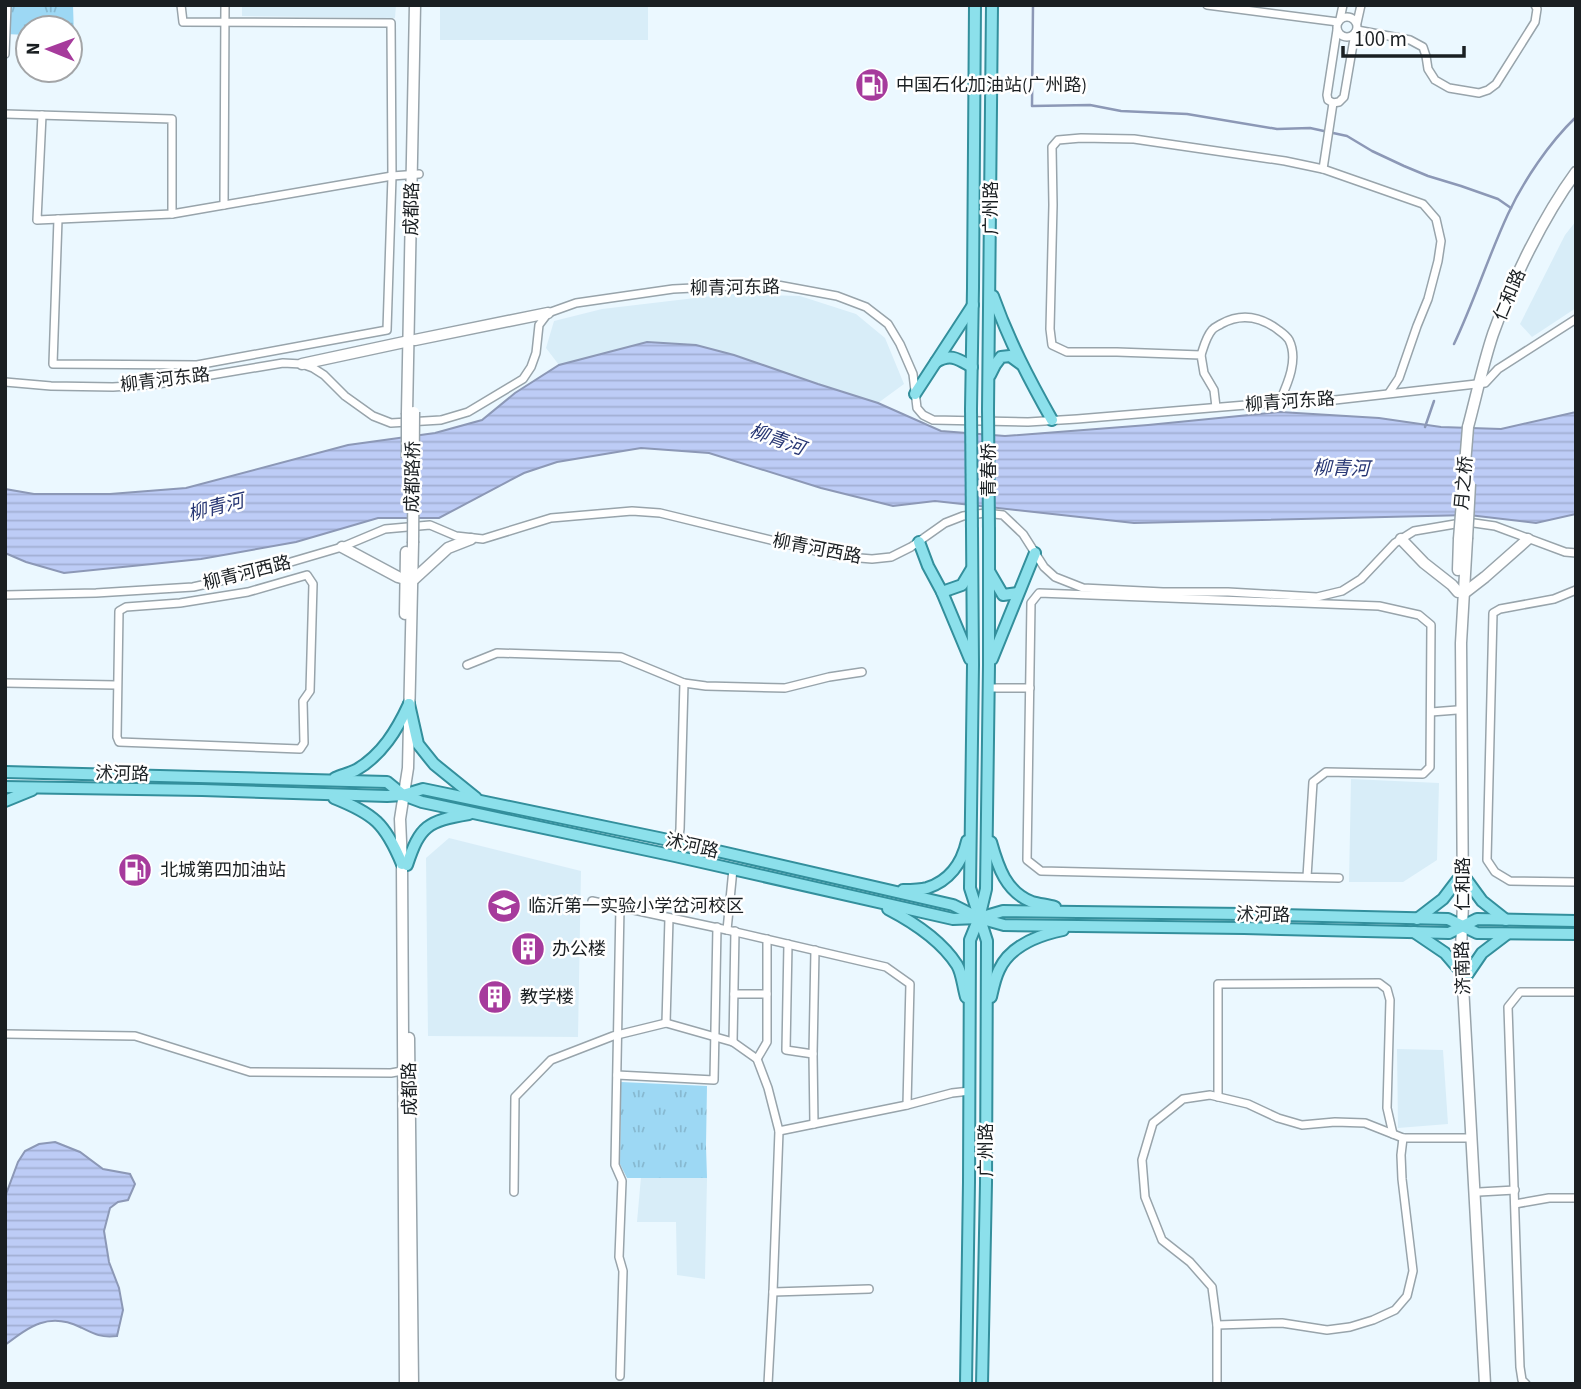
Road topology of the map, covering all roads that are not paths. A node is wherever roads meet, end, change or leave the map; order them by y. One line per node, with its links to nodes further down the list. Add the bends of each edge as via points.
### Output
1 (7, 5): 15 (street)
2 (181, 5): 12 (street, via 183,22)
3 (225, 5): 12 (street)
4 (415, 5): 21 (street, 成都路)
5 (422, 5): 21 (street, 成都路)
6 (975, 5): 28 (main road, 广州路)
7 (992, 5): 27 (main road, 广州路)
8 (1207, 5): 13 (street)
9 (1343, 5): 13 (street)
10 (1361, 5): 14 (street)
11 (1535, 5): 14 (street, via 1535,22 1496,84 1479,93 1449,88 1435,80 1423,47 1410,40)
12 (225, 22): 22 (street, via 391,23); 24 (street)
13 (1338, 24): 14 (street, via 1347,16); 14 (street, via 1340,34 1348,37); 16 (street, via 1327,94)
14 (1356, 29): 16 (street, via 1344,97)
15 (5, 54)
16 (1333, 103): 19 (street)
17 (5, 114): 18 (street)
18 (42, 115): 25 (street, via 172,119); 26 (street, via 37,220)
19 (1323, 169): 32 (street, via 1134,139 1058,140 1052,147 1052,345 1068,352); 40 (street, via 1423,204 1436,219 1441,241 1428,299)
20 (1576, 172): 39 (street, 仁和路, via 1524,261 1493,334)
21 (416, 174): 22 (street); 31 (street, 成都路)
22 (392, 176): 24 (street); 26 (street, via 387,330 197,365 53,364)
23 (1576, 179): 39 (street, 仁和路, via 1514,295)
24 (224, 205): 25 (street)
25 (172, 214): 26 (street)
26 (58, 219)
27 (990, 288): 35 (main road); 37 (main road, 广州路)
28 (973, 305): 33 (main road); 36 (main road, 广州路)
29 (548, 313): 31 (street); 34 (street, via 539,325 536,353 523,379 468,412 441,420 391,423 373,416 324,375); 41 (street, 柳青河东路, via 576,303 673,289 772,284 836,296 866,307 888,324 913,374)
30 (1576, 319): 39 (street)
31 (412, 340): 34 (street); 46 (street, 成都路)
32 (1201, 355): 42 (street, via 1213,328 1228,320 1255,317 1270,324 1290,342 1292,370); 43 (street)
33 (936, 362): 36 (main road, via 956,358); 41 (main road)
34 (302, 364): 38 (street, 柳青河东路, via 113,387)
35 (1021, 364): 37 (main road, via 1010,356 1001,357); 47 (main road)
36 (972, 367): 44 (main road, 广州路)
37 (989, 378): 45 (main road, 广州路)
38 (5, 382)
39 (1482, 383): 40 (street, 柳青河东路); 48 (street, 仁和路)
40 (1389, 393): 42 (street, 柳青河东路)
41 (915, 394): 47 (street, 柳青河东路, via 917,408 933,420)
42 (1279, 403): 43 (street, 柳青河东路)
43 (1216, 407): 47 (street, 柳青河东路)
44 (971, 409): 49 (main road, 青春桥, bridge)
45 (988, 410): 50 (main road, 青春桥, bridge)
46 (410, 412): 56 (street, 成都路桥, bridge)
47 (1052, 420)
48 (1471, 427): 53 (street, 月之桥, bridge)
49 (972, 530): 60 (main road, 广州路)
50 (989, 530): 61 (main road, 广州路)
51 (471, 539): 55 (street, 柳青河西路, via 483,540 551,518 632,511 660,513 855,559 891,557); 57 (street, 柳青河西路, via 430,525 385,529); 62 (street, via 447,548)
52 (1401, 539): 54 (street, 柳青河西路, via 1414,531 1467,522 1495,526); 58 (street, 柳青河西路, via 1360,579 1342,591 1317,597 1083,588 1055,577); 66 (street)
53 (1463, 539): 66 (street, 仁和路)
54 (1528, 539): 59 (street, 柳青河西路); 66 (street)
55 (919, 542): 58 (street, 柳青河西路, via 945,523 985,513 1003,515); 64 (main road)
56 (409, 543): 62 (street, 成都路)
57 (342, 547): 62 (street); 67 (street, 柳青河西路, via 193,587)
58 (1035, 553): 65 (main road)
59 (1576, 553)
60 (972, 568): 64 (main road, via 962,585); 69 (main road, 广州路)
61 (989, 570): 65 (main road, via 1003,595); 70 (main road, 广州路)
62 (409, 580): 77 (street, 成都路); 80 (street, 成都路)
63 (1576, 590): 98 (street, via 1493,613 1487,860 1510,881)
64 (942, 592): 69 (main road)
65 (1018, 593): 70 (main road)
66 (1461, 593): 78 (street, 仁和路); 95 (street, 仁和路)
67 (5, 595)
68 (467, 665): 73 (street, via 497,653 621,657)
69 (972, 665): 90 (main road, 广州路)
70 (989, 665): 75 (main road, 广州路)
71 (862, 672): 73 (street, via 785,688)
72 (5, 683): 74 (street)
73 (684, 683): 92 (street)
74 (116, 684): 74 (street, via 120,743 300,749 304,743 303,701 310,691 313,584 307,575 248,592 126,607 119,611)
75 (989, 688): 76 (street); 91 (main road, 广州路)
76 (1030, 688): 79 (street, via 1031,603 1039,593 1379,606 1419,615 1431,625); 96 (street, via 1027,860 1041,871)
77 (410, 704): 80 (main road); 86 (street, 成都路); 87 (main road, via 418,744 441,771)
78 (1457, 710): 79 (street); 95 (street, 仁和路)
79 (1431, 712): 96 (street, via 1430,766 1423,774 1326,772 1313,782)
80 (404, 716): 82 (main road, via 377,754 355,770); 86 (street, 成都路)
81 (6, 771): 82 (main road, 沭河路)
82 (328, 780): 86 (main road, 沭河路, via 387,782)
83 (5, 787): 84 (main road, 沭河路)
84 (37, 788): 85 (main road, 沭河路); 88 (main road)
85 (325, 794): 86 (main road, 沭河路); 93 (main road, via 362,809 381,824)
86 (403, 795): 87 (main road, 沭河路, via 423,789); 89 (main road, 沭河路); 93 (street, 成都路, via 407,819)
87 (478, 800): 92 (main road, 沭河路)
88 (5, 801)
89 (475, 813): 93 (main road, via 425,828); 94 (main road, 沭河路)
90 (971, 821): 99 (main road, via 964,854 947,879 925,889); 105 (main road, 广州路, via 970,888)
91 (987, 828): 103 (main road, via 998,866 1010,887 1031,901); 105 (main road, 广州路, via 986,890)
92 (678, 842): 99 (main road, 沭河路)
93 (404, 865): 132 (street, 成都路); 154 (street, 成都路)
94 (733, 869): 101 (main road, 沭河路); 112 (street)
95 (1461, 876): 106 (main road, via 1443,899); 107 (main road); 110 (street, 仁和路)
96 (1307, 877): 97 (street)
97 (1339, 878)
98 (1576, 882)
99 (884, 890): 105 (main road, 沭河路, via 953,905)
100 (592, 901): 102 (street)
101 (876, 902): 105 (main road, 沭河路, via 953,919); 124 (main road, via 913,922 943,948 958,966)
102 (620, 907): 104 (street); 127 (street)
103 (1078, 912): 105 (main road, 沭河路, via 1003,911); 106 (main road, 沭河路)
104 (668, 918): 111 (street); 125 (street)
105 (979, 918): 109 (main road, 沭河路, via 1004,925); 123 (main road, 广州路, via 987,941); 124 (main road, 广州路, via 970,940)
106 (1418, 919): 110 (main road, 沭河路, via 1448,919)
107 (1506, 920): 108 (main road, 沭河路); 110 (main road, 沭河路, via 1477,919)
108 (1576, 921)
109 (1082, 926): 113 (main road, 沭河路); 123 (main road, via 1042,935 1013,951 999,970)
110 (1462, 926): 113 (main road, 沭河路, via 1449,933); 114 (main road, 沭河路, via 1477,933); 119 (street, 济南路)
111 (716, 928): 112 (street); 128 (street)
112 (731, 931): 116 (street); 121 (street)
113 (1414, 932): 119 (main road, via 1446,953)
114 (1507, 934): 115 (main road, 沭河路); 119 (main road)
115 (1576, 934)
116 (767, 939): 117 (street); 122 (street)
117 (788, 944): 118 (street); 130 (street, via 786,1050)
118 (815, 950): 130 (street); 136 (street, via 886,967 910,984)
119 (1465, 974): 141 (street, 济南路); 144 (street, 济南路)
120 (1576, 992): 142 (street, via 1520,992 1508,1007)
121 (734, 994): 122 (street); 129 (street)
122 (767, 994): 131 (street, via 766,1042)
123 (987, 1009): 150 (main road, 广州路)
124 (970, 1012): 134 (main road, 广州路)
125 (666, 1023): 127 (street); 128 (street)
126 (5, 1034): 132 (street, via 135,1036 250,1072)
127 (618, 1035): 133 (street); 143 (street, via 551,1060 515,1097)
128 (715, 1037): 129 (street); 133 (street, via 714,1080)
129 (733, 1042): 131 (street)
130 (813, 1054): 137 (street)
131 (757, 1059): 138 (street)
132 (402, 1071): 153 (street, 成都路)
133 (617, 1075): 152 (street, via 615,1165 622,1181 619,1257 623,1271)
134 (970, 1091): 136 (street); 151 (main road, 广州路)
135 (1218, 1097): 139 (street, via 1302,1125 1365,1123); 139 (street, via 1218,984 1379,983 1390,1000 1387,1108); 149 (street, via 1182,1099 1153,1123 1142,1160 1145,1197 1162,1240 1212,1287)
136 (907, 1105): 137 (street)
137 (814, 1124): 138 (street)
138 (779, 1131): 148 (street)
139 (1393, 1134): 140 (street)
140 (1403, 1138): 141 (street); 149 (street, via 1402,1179 1413,1271 1407,1296 1395,1310 1350,1327 1327,1330 1282,1323)
141 (1472, 1138): 161 (street, 济南路)
142 (1515, 1190): 144 (street); 146 (street)
143 (514, 1192)
144 (1479, 1192): 161 (street, 济南路)
145 (1576, 1198): 146 (street)
146 (1516, 1204): 162 (street, via 1520,1367)
147 (869, 1289): 148 (street)
148 (773, 1292): 155 (street)
149 (1217, 1325): 160 (street)
150 (983, 1364): 158 (main road, 广州路); 159 (main road)
151 (966, 1370): 156 (main road); 157 (main road, 广州路)
152 (620, 1376)
153 (405, 1384)
154 (413, 1384)
155 (768, 1384)
156 (960, 1384)
157 (965, 1384)
158 (982, 1384)
159 (990, 1384)
160 (1217, 1384)
161 (1487, 1384)
162 (1526, 1384)

